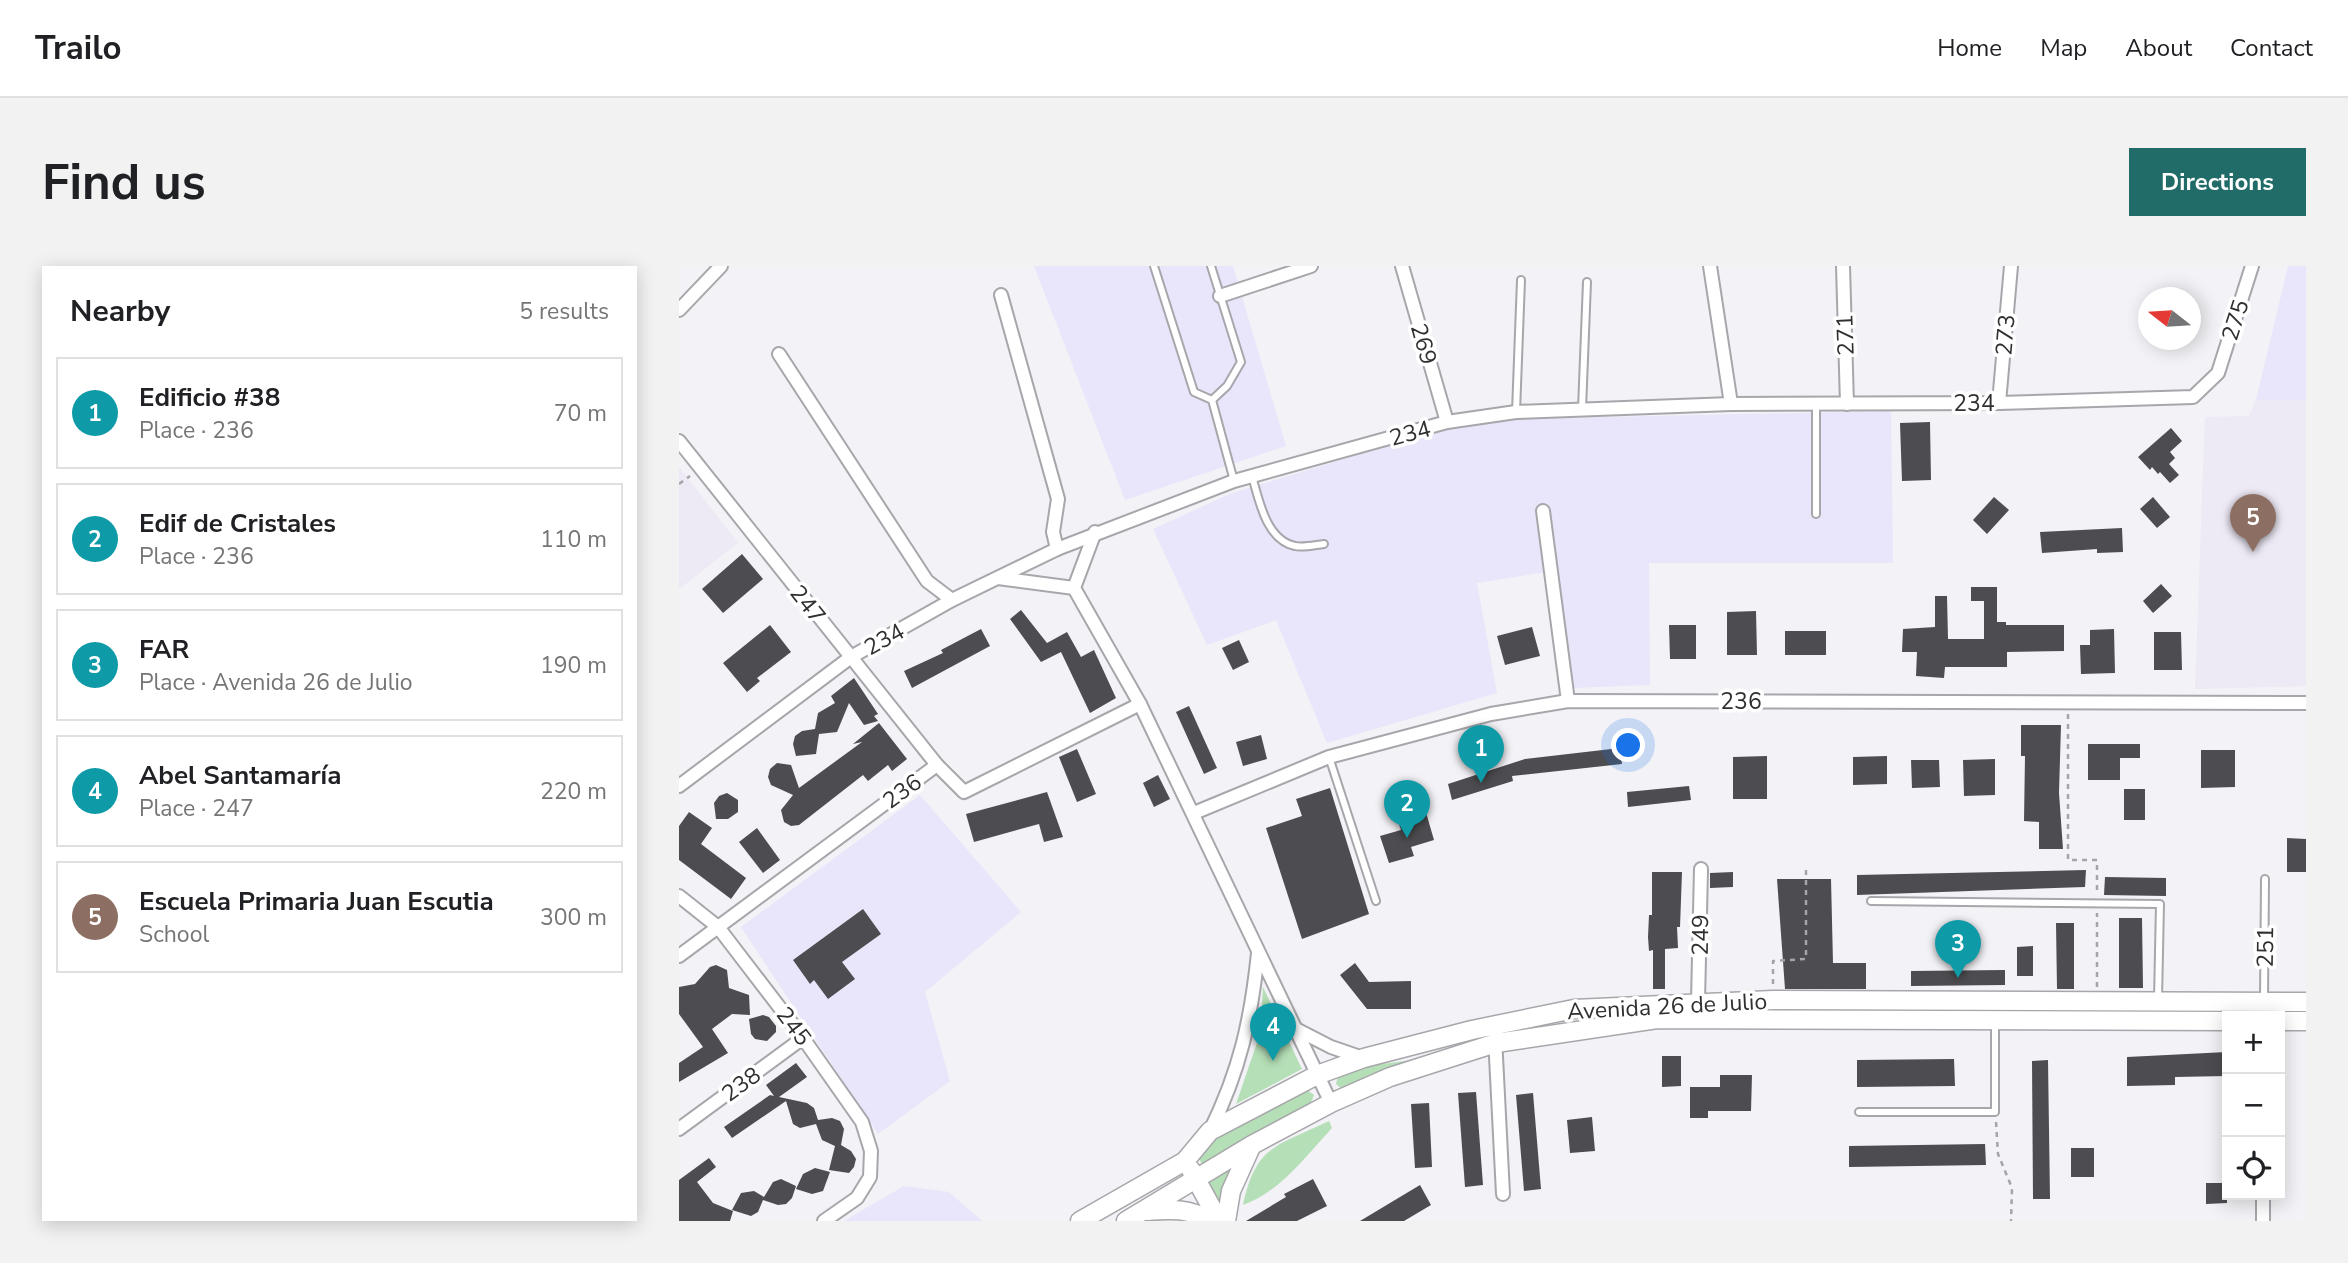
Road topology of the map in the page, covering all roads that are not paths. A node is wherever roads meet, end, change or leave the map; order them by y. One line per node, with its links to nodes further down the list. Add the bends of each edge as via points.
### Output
1 (721, 266): 14 (street)
2 (1154, 266): 17 (lane, via 1194,392)
3 (1212, 266): 13 (lane)
4 (1311, 266): 13 (street)
5 (1402, 266): 24 (street, 269)
6 (1710, 266): 19 (street)
7 (1843, 266): 21 (street, 271)
8 (2011, 266): 18 (street, 273)
9 (2252, 266): 16 (street, 275)
10 (1521, 280): 23 (lane)
11 (1587, 282): 22 (lane)
12 (1001, 295): 32 (street, via 1058,499 1053,531)
13 (1220, 296): 17 (lane, via 1241,362)
14 (679, 310)
15 (779, 354): 35 (street, via 927,580)
16 (2218, 373): 18 (street, 234, via 2193,397)
17 (1212, 400): 27 (lane)
18 (1999, 403): 21 (street, 234)
19 (1731, 404): 20 (street, 234); 22 (street, 234)
20 (1815, 404): 21 (street, 234); 29 (lane)
21 (1847, 404)
22 (1582, 409): 23 (street, 234)
23 (1516, 412): 24 (street, 234)
24 (1447, 422): 26 (street, 234)
25 (679, 442): 36 (street, 247)
26 (1252, 476): 27 (street, 234); 31 (lane, via 1262,511 1278,538 1296,547)
27 (1234, 481): 30 (street, 234)
28 (1543, 511): 37 (street)
29 (1816, 514)
30 (1095, 532): 32 (street, 234); 34 (street)
31 (1324, 544)
32 (1057, 549): 33 (street, 234)
33 (998, 578): 34 (street); 35 (street, 234)
34 (1074, 588): 39 (street)
35 (952, 600): 36 (street, 234)
36 (851, 657): 41 (street, 247); 42 (street, 234)
37 (1568, 701): 38 (street, 236); 40 (street, 236, via 1491,714)
38 (2306, 703)
39 (1140, 704): 41 (street, 236, via 964,792); 43 (street)
40 (1329, 757): 43 (street, 236); 47 (lane)
41 (937, 765): 49 (street, 236)
42 (679, 786)
43 (1194, 813): 50 (street)
44 (1701, 869): 53 (street, 249)
45 (2265, 879): 55 (lane, 251)
46 (679, 896): 49 (street, 245)
47 (1376, 901)
48 (1871, 901): 52 (lane, via 2160,905)
49 (718, 927): 51 (street, 236); 62 (street, 245)
50 (1258, 952): 60 (street); 68 (street, via 1242,1052)
51 (679, 956)
52 (2158, 1000): 53 (street, Avenida 26 de Julio); 55 (street, Avenida 26 de Julio)
53 (1698, 1001): 61 (street, Avenida 26 de Julio, via 1574,1009)
54 (2306, 1002): 55 (street, Avenida 26 de Julio)
55 (2264, 1009)
56 (2222, 1021): 59 (street, Avenida 26 de Julio)
57 (2285, 1021): 58 (street)
58 (2306, 1021)
59 (1995, 1022): 61 (street, Avenida 26 de Julio, via 1657,1019); 66 (lane, via 1995,1112)
60 (1293, 1027): 63 (street); 64 (street)
61 (1495, 1035): 63 (street, Avenida 26 de Julio); 65 (street, Avenida 26 de Julio); 72 (street)
62 (803, 1038): 67 (street, 238); 75 (street, 245, via 862,1122 871,1151 870,1177 857,1198)
63 (1364, 1059): 64 (street, Avenida 26 de Julio)
64 (1317, 1075): 65 (street); 68 (street, Avenida 26 de Julio)
65 (1331, 1103): 69 (street, Avenida 26 de Julio)
66 (1859, 1112)
67 (679, 1129)
68 (1210, 1131): 70 (street, Avenida 26 de Julio)
69 (1252, 1145): 71 (street, Avenida 26 de Julio); 80 (street, via 1239,1167)
70 (1185, 1161): 71 (street); 76 (street, Avenida 26 de Julio)
71 (1196, 1180): 74 (street, Avenida 26 de Julio); 79 (street)
72 (1503, 1194)
73 (2263, 1200): 81 (street)
74 (1143, 1211): 77 (street, Avenida 26 de Julio); 78 (street, via 1197,1212)
75 (824, 1221)
76 (1080, 1221)
77 (1126, 1221)
78 (1210, 1221)
79 (1219, 1221)
80 (1226, 1221)
81 (2263, 1221)

